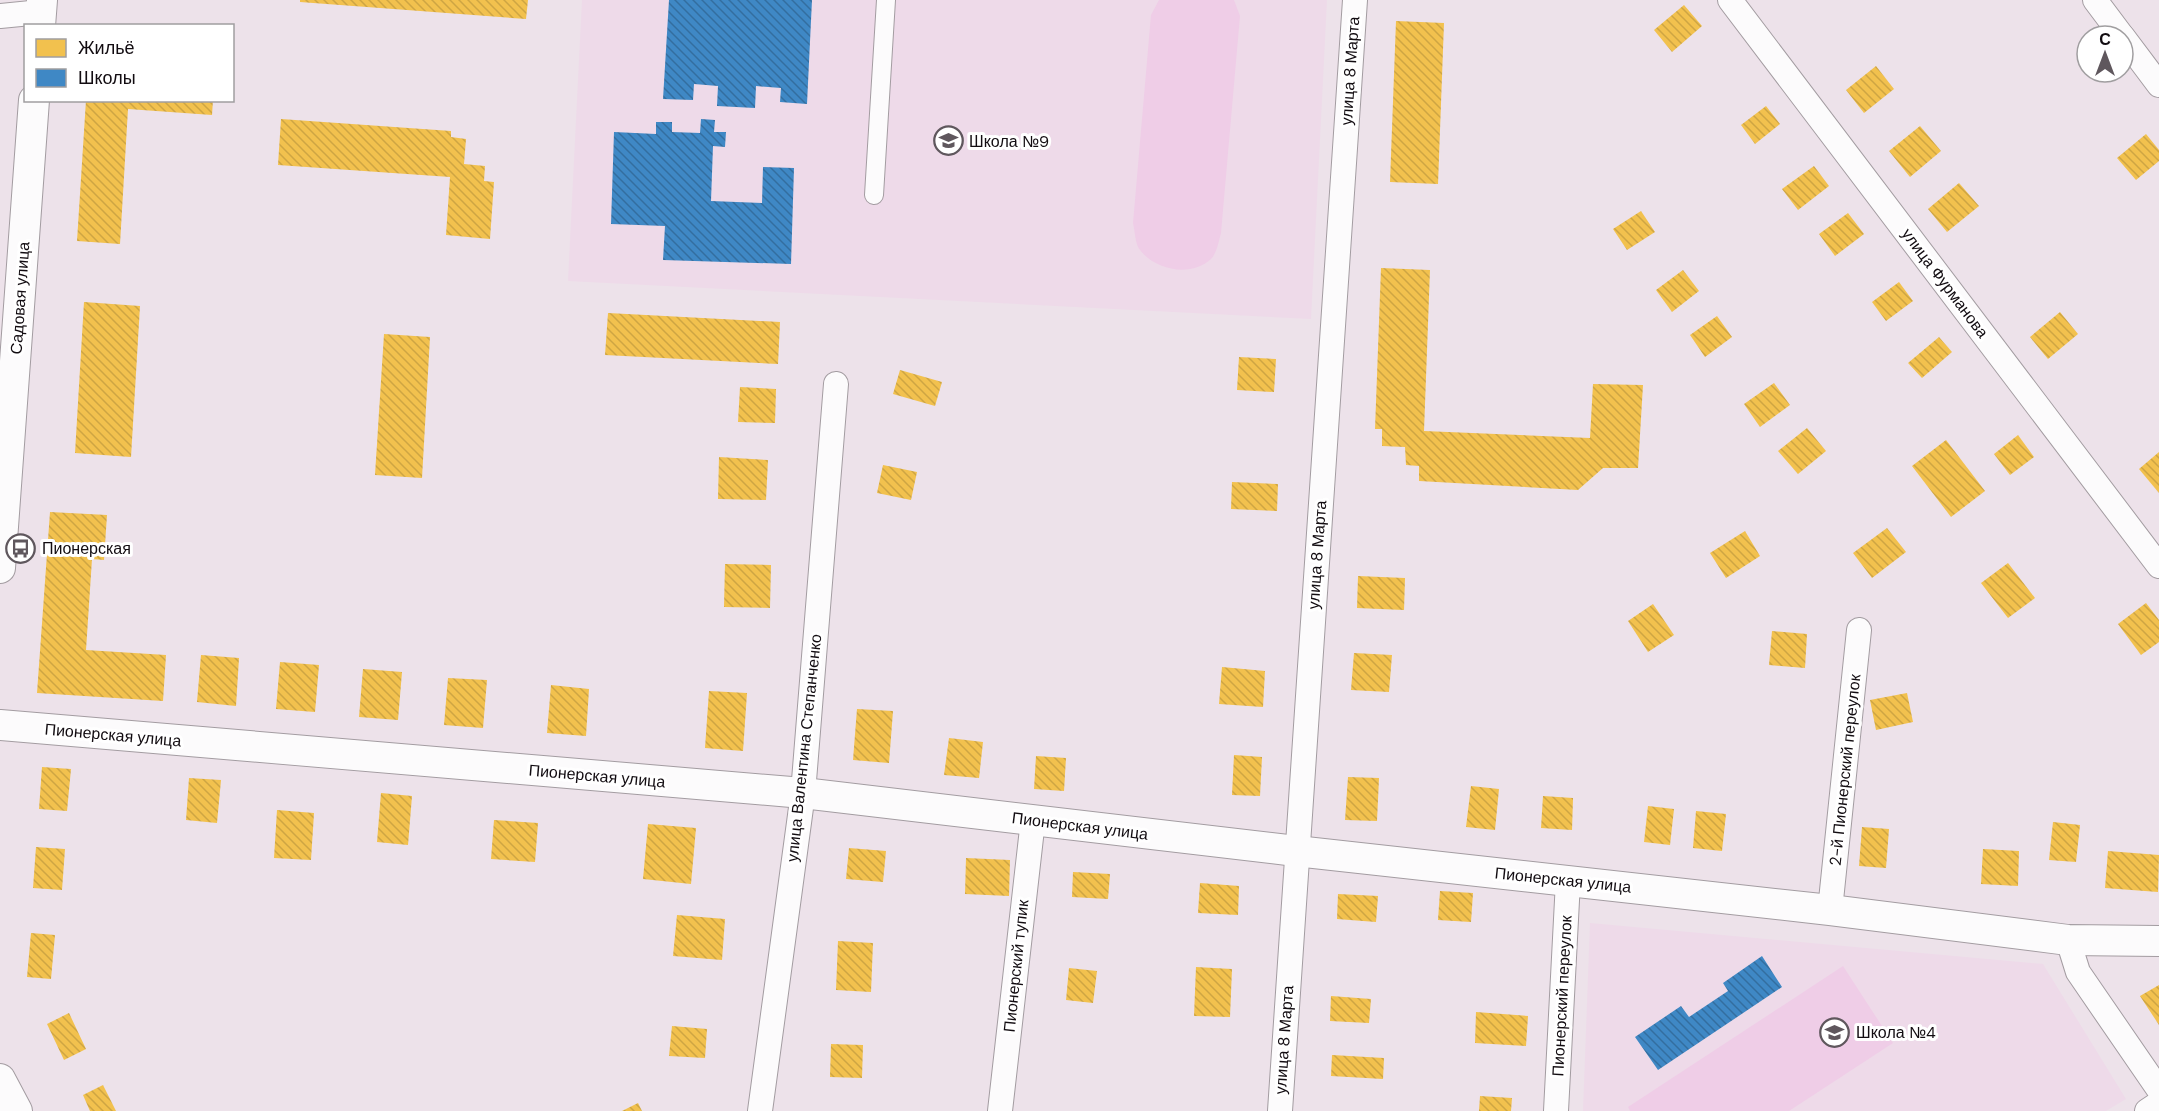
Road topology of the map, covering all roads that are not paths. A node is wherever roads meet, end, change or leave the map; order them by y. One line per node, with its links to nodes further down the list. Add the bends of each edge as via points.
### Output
1 (886, 0): 11 (street)
2 (1355, 0): 19 (street, улица 8 Марта)
3 (1730, 0): 13 (street, улица Фурманова)
4 (2095, 0): 7 (street)
5 (41, 13): 6 (street)
6 (0, 16)
7 (2113, 24)
8 (2135, 54): 9 (street)
9 (2159, 85)
10 (34, 102): 14 (street, Садовая улица)
11 (874, 195)
12 (836, 384): 17 (street, улица Валентина Степанченко)
13 (2159, 566)
14 (0, 568)
15 (1859, 630): 21 (street, 2-й Пионерский переулок)
16 (0, 725): 17 (street, Пионерская улица)
17 (803, 793): 18 (street, Пионерская улица); 28 (street, улица Валентина Степанченко)
18 (1033, 820): 19 (street, Пионерская улица); 29 (street, Пионерский тупик)
19 (1296, 851): 20 (street, Пионерская улица); 30 (street, улица 8 Марта)
20 (1568, 881): 21 (street, Пионерская улица); 31 (street, Пионерский переулок)
21 (1830, 910): 22 (street, Пионерская улица)
22 (2068, 940): 23 (street, Пионерская улица); 25 (street, via 2078,972)
23 (2159, 941)
24 (0, 1078): 27 (street)
25 (2159, 1090)
26 (2159, 1103): 32 (street)
27 (17, 1111)
28 (760, 1111)
29 (1000, 1111)
30 (1280, 1111)
31 (1556, 1111)
32 (2147, 1111)

